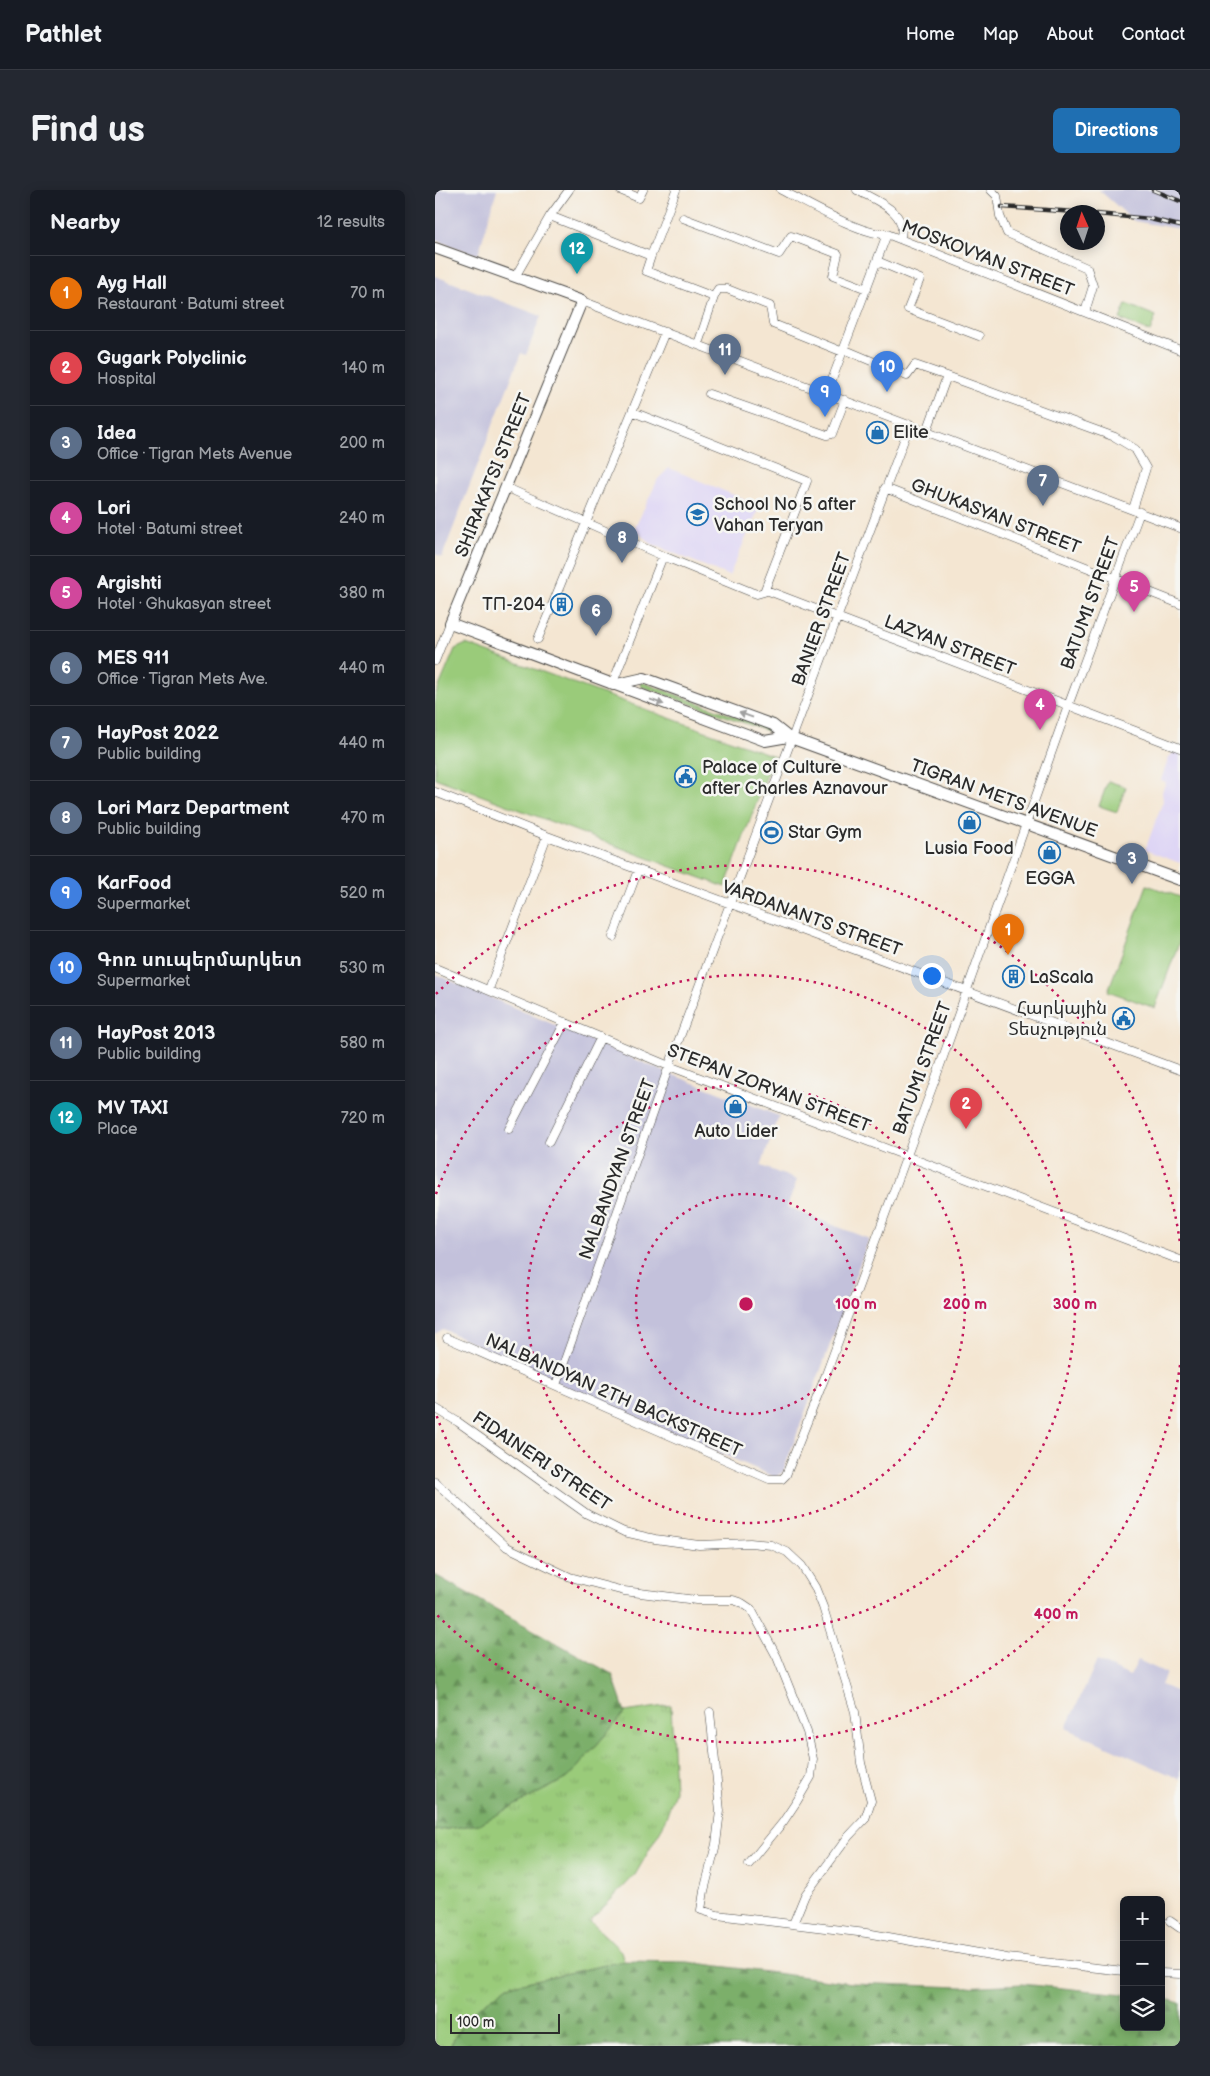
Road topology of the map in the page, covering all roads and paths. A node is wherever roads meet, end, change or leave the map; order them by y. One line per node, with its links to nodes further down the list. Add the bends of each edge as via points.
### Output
1 (569, 190): 8 (street)
2 (620, 190): 3 (street, via 639,198)
3 (643, 190)
4 (676, 190): 13 (street)
5 (781, 190): 10 (street, via 878,235)
6 (857, 190): 11 (street, via 898,216 903,225)
7 (991, 190): 19 (street, via 997,196 1007,233 1087,268 1093,286)
8 (550, 216): 13 (street); 15 (street)
9 (683, 218): 16 (street, via 779,254 791,236 838,254 833,276)
10 (887, 234): 11 (street, MOSKOVYAN STREET); 14 (street, MOSKOVYAN STREET)
11 (900, 239): 19 (street, MOSKOVYAN STREET)
12 (435, 248): 15 (main road)
13 (651, 256): 17 (street, via 646,271)
14 (877, 262): 16 (street, MOSKOVYAN STREET); 21 (street, via 920,279 908,309)
15 (515, 277): 18 (main road)
16 (867, 289): 23 (street, MOSKOVYAN STREET)
17 (714, 297): 22 (street); 23 (street, via 718,289 727,289 770,306 773,324)
18 (583, 302): 20 (street); 32 (main road, SHIRAKATSI STREET)
19 (1085, 312): 24 (street, MOSKOVYAN STREET)
20 (665, 332): 22 (street); 29 (street)
21 (979, 336)
22 (698, 344): 26 (street)
23 (843, 350): 25 (street, BATUMI STREET, via 907,376 915,365); 26 (street, MOSKOVYAN STREET)
24 (1180, 350)
25 (947, 376): 31 (street); 34 (street, BATUMI STREET, via 1115,437 1135,449 1146,468)
26 (827, 393): 28 (street)
27 (709, 394): 28 (street, via 827,435 832,434)
28 (845, 400): 30 (street)
29 (633, 412): 35 (street); 39 (street, via 807,481)
30 (910, 424): 31 (street); 33 (street, BANIER STREET)
31 (927, 431): 34 (street)
32 (505, 487): 35 (street, LAZYAN STREET); 42 (main road, SHIRAKATSI STREET)
33 (885, 488): 38 (street, GHUKASYAN STREET); 41 (street, BANIER STREET)
34 (1137, 511): 36 (street); 38 (street, BATUMI STREET)
35 (587, 523): 37 (street, LAZYAN STREET); 43 (street)
36 (1180, 528)
37 (663, 556): 39 (street, LAZYAN STREET, via 751,592 760,594); 45 (street)
38 (1115, 578): 40 (street, GHUKASYAN STREET); 46 (street, BATUMI STREET)
39 (766, 590): 41 (street, LAZYAN STREET)
40 (1180, 604)
41 (836, 617): 46 (street, LAZYAN STREET); 47 (street, BANIER STREET)
42 (450, 623): 44 (street, SHIRAKATSI STREET); 45 (main road)
43 (538, 639)
44 (435, 661)
45 (612, 685): 47 (main road, TIGRAN METS AVENUE, one-way to 47, via 765,741); 47 (main road, TIGRAN METS AVENUE, one-way to 45, via 773,725 644,678)
46 (1068, 706): 48 (street, LAZYAN STREET); 50 (street, BATUMI STREET)
47 (791, 738): 50 (main road, TIGRAN METS AVENUE); 54 (street, NALBANDYAN STREET)
48 (1180, 748)
49 (435, 792): 51 (street, VARDANANTS STREET)
50 (1026, 824): 53 (main road, TIGRAN METS AVENUE); 58 (street, BATUMI STREET)
51 (547, 836): 52 (street, VARDANANTS STREET); 57 (street)
52 (639, 870): 54 (street, VARDANANTS STREET); 55 (street)
53 (1180, 880)
54 (731, 904): 58 (street, VARDANANTS STREET); 61 (street, NALBANDYAN STREET)
55 (613, 937)
56 (435, 968): 57 (street, STEPAN ZORYAN STREET)
57 (489, 989): 59 (street, STEPAN ZORYAN STREET)
58 (966, 990): 62 (street, VARDANANTS STREET); 65 (street, BATUMI STREET)
59 (565, 1022): 60 (street, STEPAN ZORYAN STREET); 63 (street)
60 (601, 1037): 61 (street, STEPAN ZORYAN STREET); 64 (street)
61 (669, 1066): 65 (street, STEPAN ZORYAN STREET); 68 (street, NALBANDYAN STREET)
62 (1180, 1070)
63 (509, 1129)
64 (549, 1142)
65 (906, 1156): 66 (street, STEPAN ZORYAN STREET); 70 (street, BATUMI STREET, via 786,1475 782,1480)
66 (1180, 1260)
67 (447, 1338): 68 (street, NALBANDYAN 2TH BACKSTREET)
68 (556, 1385): 70 (street, NALBANDYAN 2TH BACKSTREET)
69 (435, 1408): 75 (street, FIDAINERI STREET, via 587,1514 624,1532 699,1544 771,1545 787,1552 802,1566 823,1606 855,1712 861,1763 871,1801 865,1819 805,1895)
70 (769, 1479)
71 (435, 1482): 73 (street, via 507,1547 570,1577 624,1591 696,1600 733,1600 751,1609 777,1657 807,1732 813,1759 811,1777 797,1800)
72 (709, 1712): 75 (street, via 720,1811 701,1910 717,1915)
73 (749, 1864)
74 (1170, 1921): 76 (street)
75 (793, 1924): 77 (street, via 866,1933 1007,1958)
76 (1180, 1928)
77 (1120, 1971)
78 (1165, 1973): 79 (street)
79 (1180, 1974)

